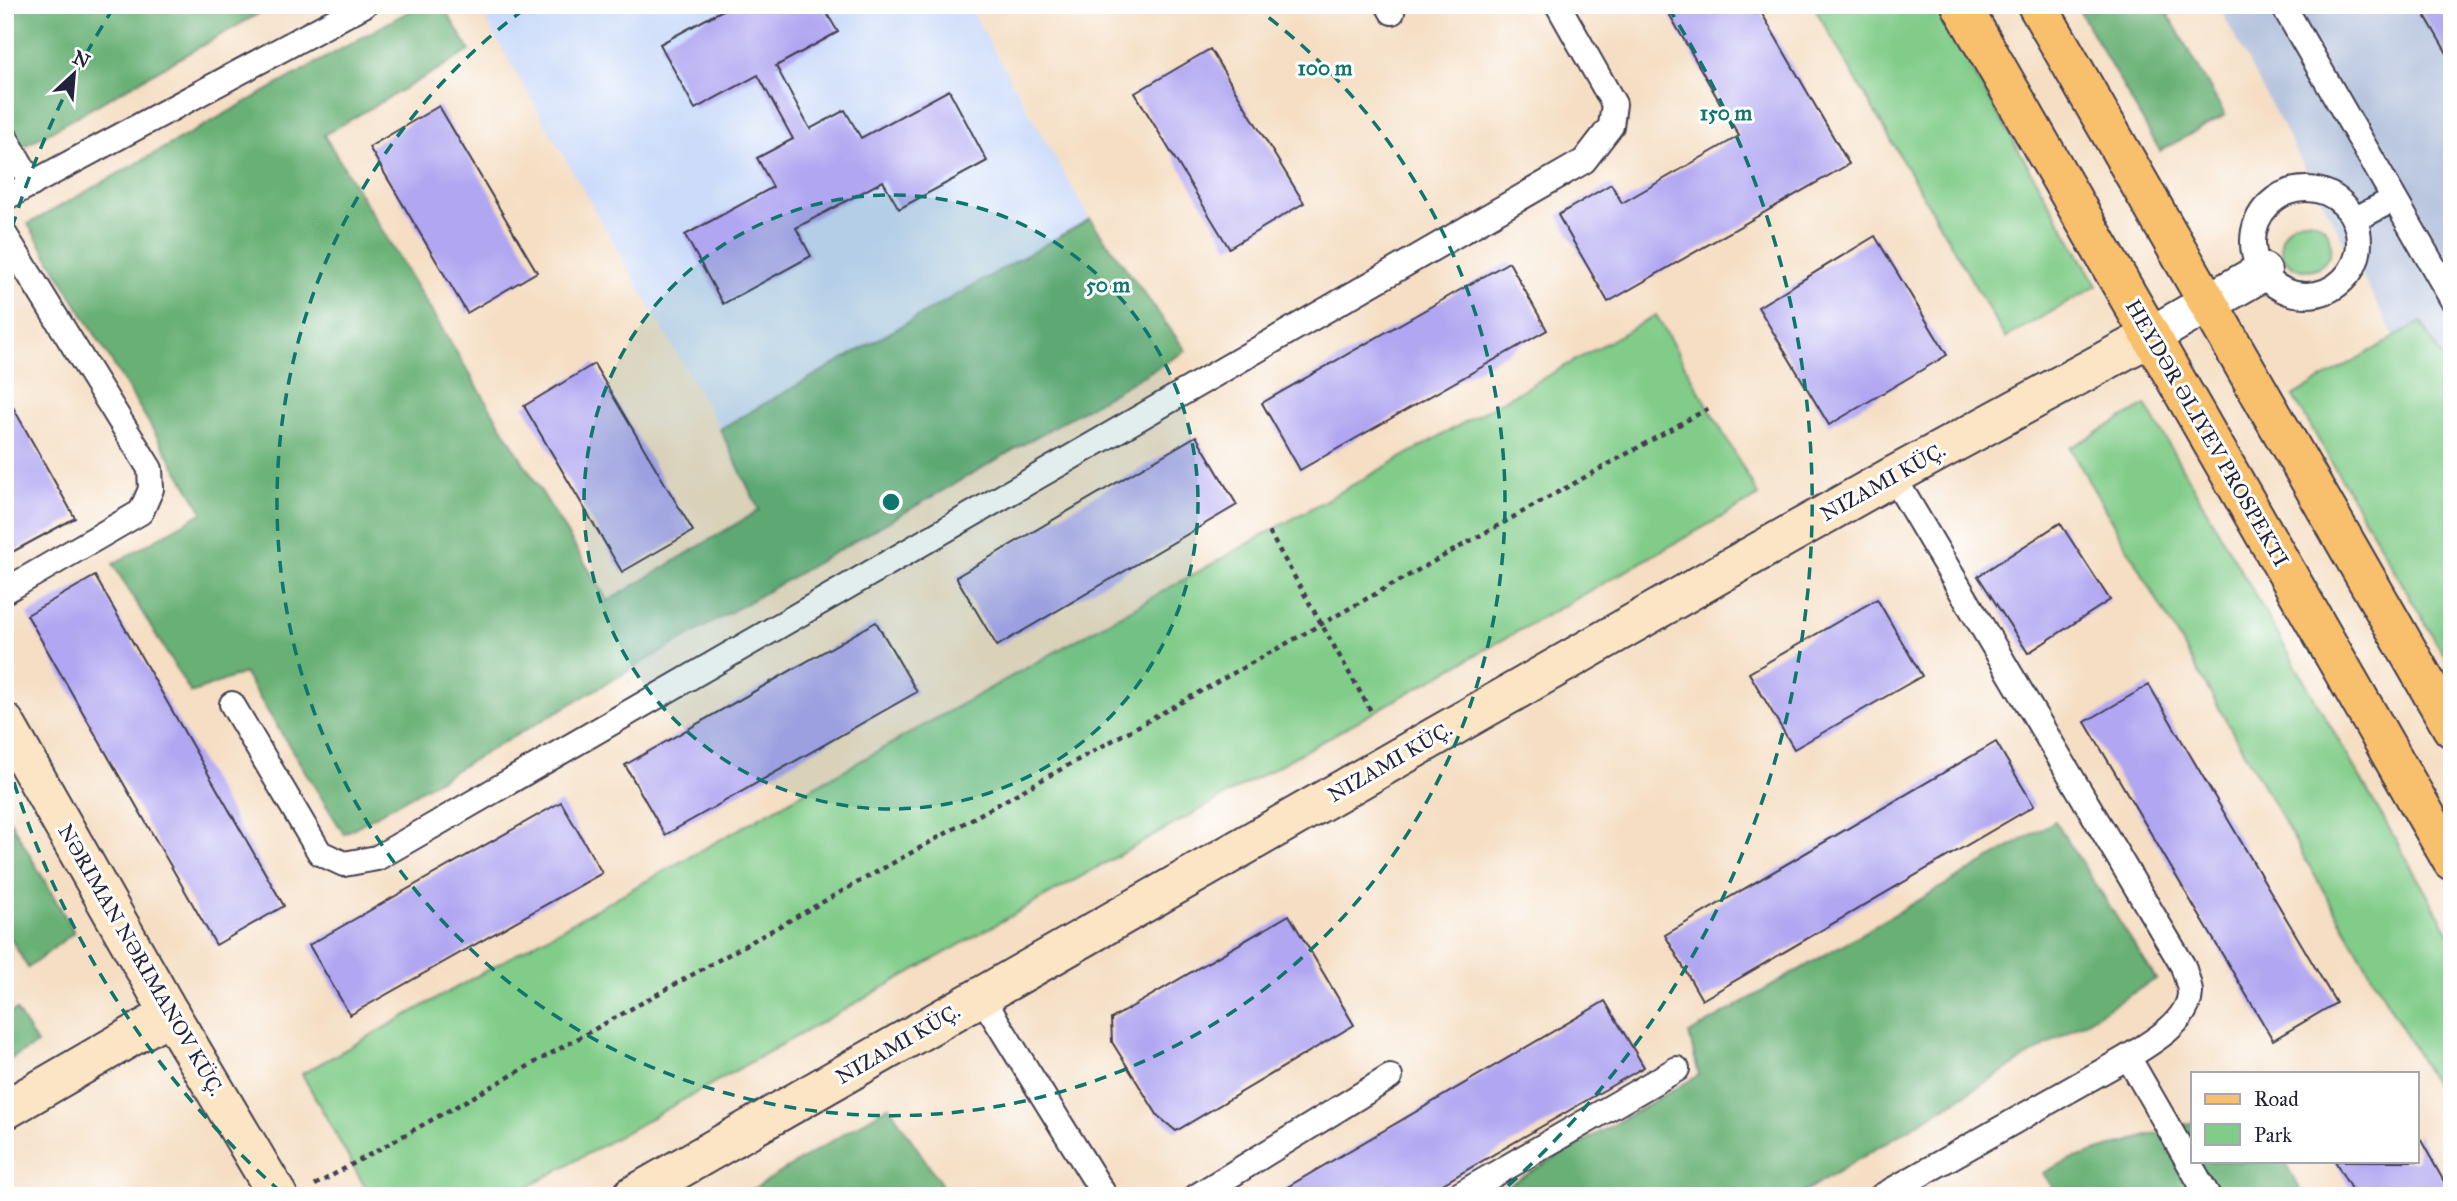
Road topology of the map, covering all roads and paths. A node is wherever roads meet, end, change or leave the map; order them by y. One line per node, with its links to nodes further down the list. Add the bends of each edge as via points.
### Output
1 (364, 5): 7 (lane)
2 (1558, 5): 21 (lane, via 1614,104 1611,126 1584,161 377,858 344,864 320,853)
3 (1962, 5): 15 (main road, HEYDƏR ƏLIYEV PROSPEKTI)
4 (2037, 5): 14 (main road)
5 (2283, 5): 9 (lane)
6 (5, 137): 7 (lane)
7 (32, 184): 8 (lane)
8 (5, 198)
9 (2394, 199): 10 (lane); 13 (lane)
10 (2354, 220): 12 (lane, via 2358,255 2351,270 2332,288 2307,295 2290,293); 12 (lane, via 2331,195 2296,190 2280,196 2257,222 2253,239)
11 (5, 235): 19 (lane, via 150,469 151,489 141,512)
12 (2262, 272): 14 (street)
13 (2452, 299)
14 (2209, 303): 15 (street); 24 (main road)
15 (2151, 336): 17 (street, NIZAMI KÜÇ.); 25 (main road, HEYDƏR ƏLIYEV PROSPEKTI)
16 (1709, 408): 20 (path)
17 (1893, 476): 26 (street, NIZAMI KÜÇ.); 28 (lane, via 2183,966 2190,994 2183,1013 2165,1033)
18 (1269, 532): 20 (path)
19 (5, 591)
20 (1322, 623): 22 (path); 32 (path)
21 (232, 704)
22 (1372, 713)
23 (5, 723): 27 (street, NƏRIMAN NƏRIMANOV KÜÇ.)
24 (2452, 728)
25 (2452, 861)
26 (981, 996): 34 (street, NIZAMI KÜÇ.); 35 (lane)
27 (170, 1014): 31 (street); 32 (street, NƏRIMAN NƏRIMANOV KÜÇ.)
28 (2128, 1057): 33 (lane); 38 (lane)
29 (1677, 1069): 37 (lane)
30 (1390, 1076): 36 (lane)
31 (5, 1110)
32 (293, 1193)
33 (1888, 1195)
34 (632, 1196)
35 (1105, 1196)
36 (1197, 1196)
37 (1457, 1196)
38 (2208, 1196)

